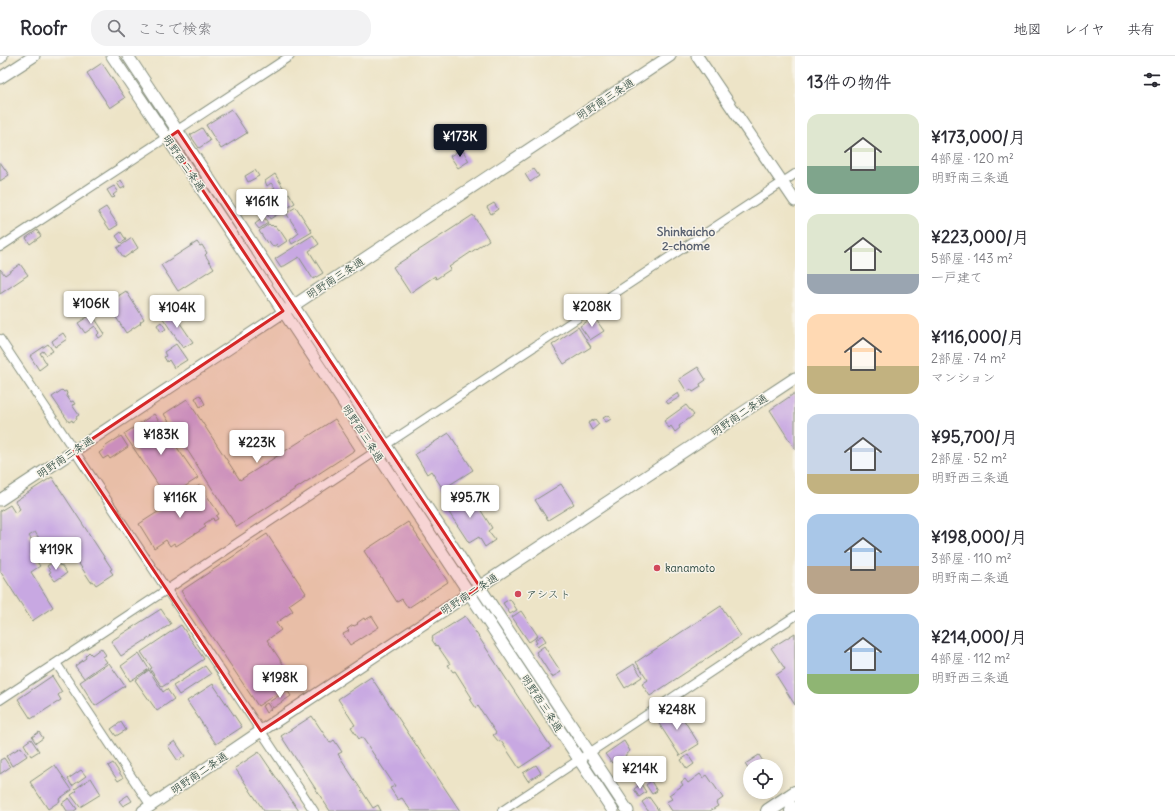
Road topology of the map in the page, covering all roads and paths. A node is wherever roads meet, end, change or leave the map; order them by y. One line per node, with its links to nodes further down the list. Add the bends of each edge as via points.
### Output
1 (34, 56): 7 (street)
2 (112, 56): 9 (street, 明野西三条通)
3 (128, 56): 8 (street, 明野西三条通)
4 (290, 56): 8 (street)
5 (670, 56): 14 (street, 明野南三条通)
6 (697, 56): 11 (street)
7 (0, 78)
8 (178, 131): 9 (street); 14 (street, 明野西三条通)
9 (168, 138): 13 (street); 14 (street, 明野西三条通)
10 (795, 174): 11 (street)
11 (783, 182): 12 (street); 17 (street)
12 (795, 201)
13 (0, 247)
14 (288, 309): 17 (street, 明野西三条通); 18 (street, 明野南三条通); 19 (street, 明野西三条通)
15 (0, 339): 18 (street)
16 (795, 378): 21 (street, 明野南二条通)
17 (385, 445): 19 (street); 21 (street, 明野西三条通)
18 (74, 451): 20 (street, 明野南三条通); 22 (street)
19 (375, 452): 22 (street); 23 (street, 明野西三条通)
20 (0, 500)
21 (480, 587): 23 (street, 明野南二条通); 28 (street, 明野西三条通)
22 (167, 590): 25 (street); 27 (street)
23 (469, 594): 27 (street, 明野南二条通); 29 (street, 明野西三条通)
24 (795, 616): 28 (street)
25 (56, 663): 26 (street); 31 (street)
26 (0, 700)
27 (261, 731): 31 (street, 明野南二条通); 33 (street)
28 (589, 753): 29 (street); 36 (street, 明野西三条通)
29 (578, 759): 34 (street); 35 (street, 明野西三条通)
30 (795, 793): 37 (highway)
31 (147, 809)
32 (795, 809): 38 (highway)
33 (314, 811)
34 (502, 811)
35 (612, 811)
36 (628, 811)
37 (768, 811)
38 (792, 811)

